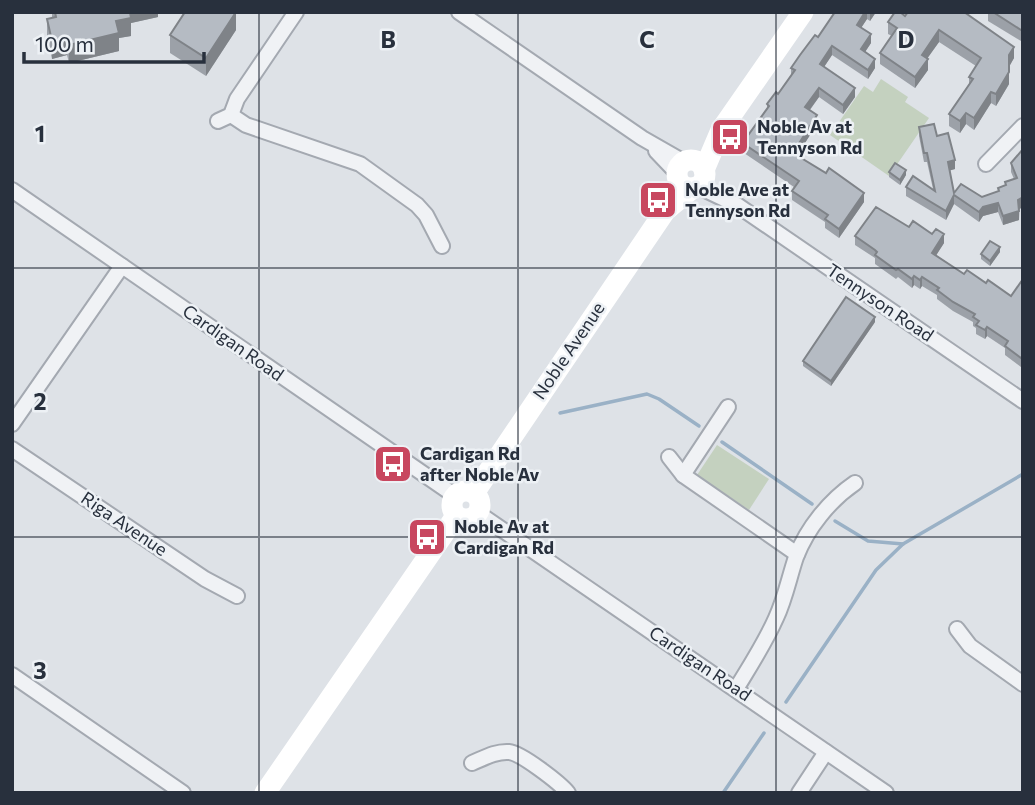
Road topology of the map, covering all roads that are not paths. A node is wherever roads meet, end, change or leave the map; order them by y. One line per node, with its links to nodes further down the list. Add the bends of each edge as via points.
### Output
1 (296, 12): 8 (street, via 225,118 360,164 417,205)
2 (459, 12): 6 (street, Tennyson Road)
3 (803, 12): 6 (street, Noble Avenue)
4 (1023, 126): 5 (street)
5 (986, 164)
6 (691, 174): 10 (street, Tennyson Road); 17 (street, Noble Avenue)
7 (12, 190): 9 (street, Cardigan Road)
8 (442, 246)
9 (122, 266): 12 (street); 17 (street, Cardigan Road)
10 (1023, 401)
11 (728, 407): 15 (street)
12 (12, 424)
13 (12, 449): 19 (street, Riga Avenue)
14 (669, 457): 15 (street)
15 (684, 475): 18 (street)
16 (855, 482): 18 (street, via 827,509)
17 (466, 504): 23 (street, Cardigan Road); 27 (street, Noble Avenue)
18 (797, 554): 23 (street, via 776,618)
19 (237, 596)
20 (957, 629): 22 (street, via 970,646)
21 (12, 675): 26 (street)
22 (1023, 684)
23 (736, 688): 24 (street, Cardigan Road)
24 (826, 752): 29 (street); 30 (street, Cardigan Road)
25 (472, 763): 28 (street, via 491,754 511,752)
26 (183, 793)
27 (265, 793)
28 (568, 793)
29 (799, 793)
30 (886, 793)

